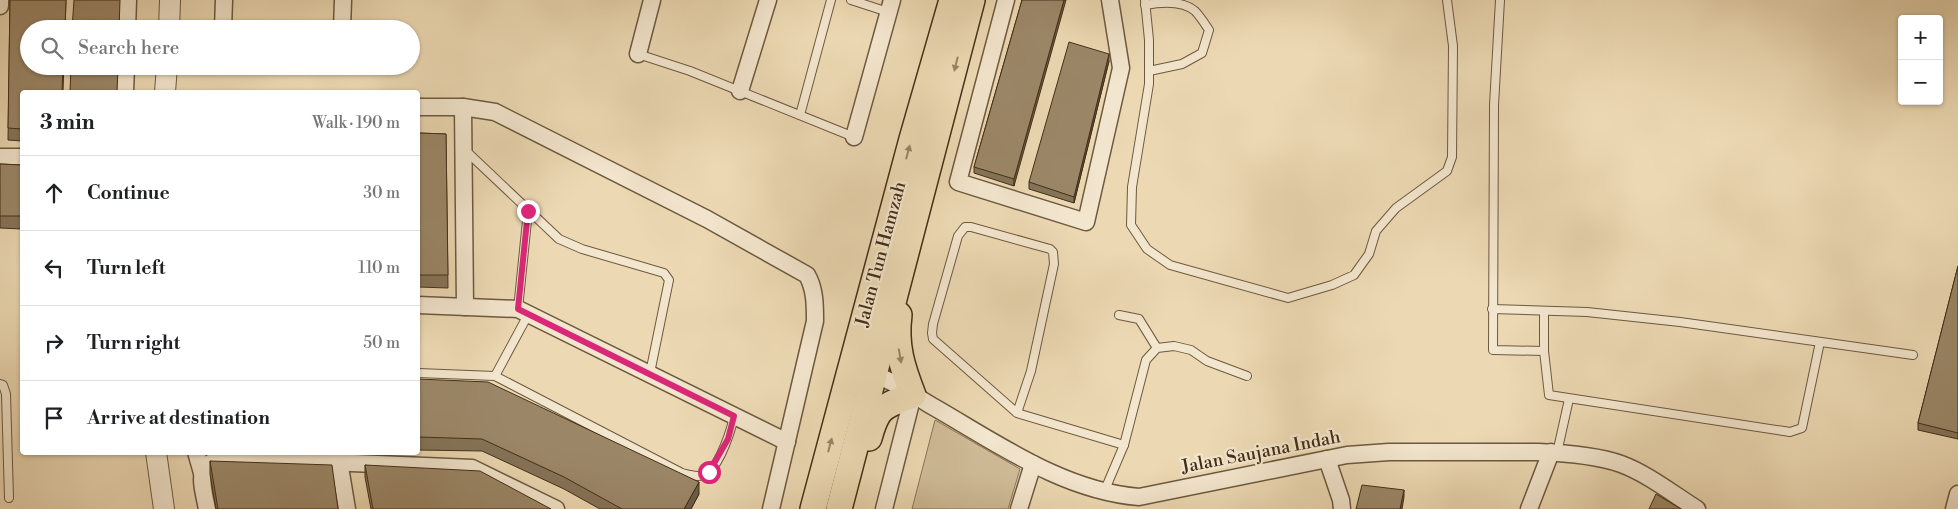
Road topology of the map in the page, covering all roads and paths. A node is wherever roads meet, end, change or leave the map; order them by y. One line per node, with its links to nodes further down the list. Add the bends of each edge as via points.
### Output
1 (0, 0): 17 (street)
2 (128, 0): 19 (street)
3 (170, 0): 20 (street)
4 (224, 0): 21 (street)
5 (343, 0): 22 (street)
6 (652, 0): 23 (street)
7 (768, 0): 29 (street)
8 (831, 0): 32 (lane)
9 (851, 0): 18 (lane)
10 (952, 0): 49 (main road, Jalan Tun Hamzah, one-way to 10, via 909,149)
11 (974, 0): 37 (main road, Jalan Tun Hamzah, one-way to 37)
12 (1006, 0): 13 (street, via 958,182 1086,222 1120,68)
13 (1110, 0)
14 (1447, 0): 24 (lane, via 1453,46 1452,157 1446,171 1396,208 1376,231 1369,254 1354,275 1288,298 1170,265 1147,249 1131,225 1132,187)
15 (1500, 0): 41 (lane, via 1494,105)
16 (1145, 3): 24 (lane); 24 (lane, via 1169,1 1183,5 1194,10 1209,30 1202,53 1182,64)
17 (0, 6)
18 (890, 6): 33 (street)
19 (127, 20)
20 (169, 20)
21 (223, 20)
22 (342, 20)
23 (638, 54): 29 (lane)
24 (1149, 71)
25 (126, 75): 27 (street)
26 (166, 75): 28 (street)
27 (125, 90)
28 (165, 90)
29 (740, 91): 32 (lane)
30 (420, 107): 31 (street)
31 (464, 107): 34 (street); 59 (street, via 495,112 707,219 807,275 816,304 816,321)
32 (800, 115): 33 (lane)
33 (854, 137)
34 (464, 148): 38 (lane); 40 (street)
35 (0, 157): 36 (street)
36 (20, 157)
37 (919, 205): 49 (main road, Jalan Tun Hamzah); 55 (main road, one-way to 55, via 898,326 902,369)
38 (528, 211): 42 (lane); 51 (lane, via 570,245 668,276)
39 (420, 305): 40 (street)
40 (465, 306): 42 (street)
41 (1492, 309): 43 (lane); 47 (lane, via 1493,350)
42 (523, 311): 51 (street); 52 (lane)
43 (1544, 311): 45 (lane, via 1680,322); 47 (lane)
44 (1119, 315): 46 (lane, via 1139,319)
45 (1820, 342): 48 (lane); 56 (lane, via 1802,428 1790,432)
46 (1157, 348): 53 (lane, via 1174,346 1191,350 1207,361); 60 (lane, via 1146,360)
47 (1544, 352): 56 (lane, via 1549,395)
48 (1913, 355)
49 (862, 371): 55 (street, Jalan Saujana Indah, via 894,383); 77 (main road, Jalan Tun Hamzah, one-way to 49); 78 (main road, Jalan Tun Hamzah)
50 (420, 373): 52 (lane)
51 (650, 373): 58 (street)
52 (496, 376): 58 (lane, via 692,476 709,472 728,439)
53 (1248, 376)
54 (0, 384): 70 (lane, via 6,394)
55 (913, 395): 66 (street, Jalan Saujana Indah); 79 (main road, via 880,410); 80 (street)
56 (1569, 398): 61 (lane)
57 (1017, 413): 57 (lane, via 937,344 932,333 958,236 965,227 1053,252 1054,264 1031,371); 60 (lane)
58 (734, 416): 59 (street)
59 (787, 442): 76 (street)
60 (1124, 445): 68 (lane)
61 (1554, 452): 64 (street, Jalan Saujana Indah, via 1369,453); 83 (street); 84 (street, Jalan Saujana Indah, via 1622,465)
62 (156, 455): 72 (street)
63 (197, 455): 67 (street)
64 (1327, 458): 71 (street, Jalan Saujana Indah); 82 (street)
65 (339, 461): 67 (street, via 218,458 208,463); 74 (street); 75 (street, via 472,468)
66 (1033, 464): 68 (street, Jalan Saujana Indah); 81 (street)
67 (202, 473): 73 (street)
68 (1104, 492): 71 (street, Jalan Saujana Indah)
69 (1958, 494): 85 (street)
70 (9, 498)
71 (1138, 503)
72 (164, 509)
73 (207, 509)
74 (347, 509)
75 (556, 509)
76 (772, 509)
77 (812, 509)
78 (839, 509)
79 (843, 509)
80 (884, 509)
81 (1019, 509)
82 (1342, 509)
83 (1529, 509)
84 (1697, 509)
85 (1954, 509)

